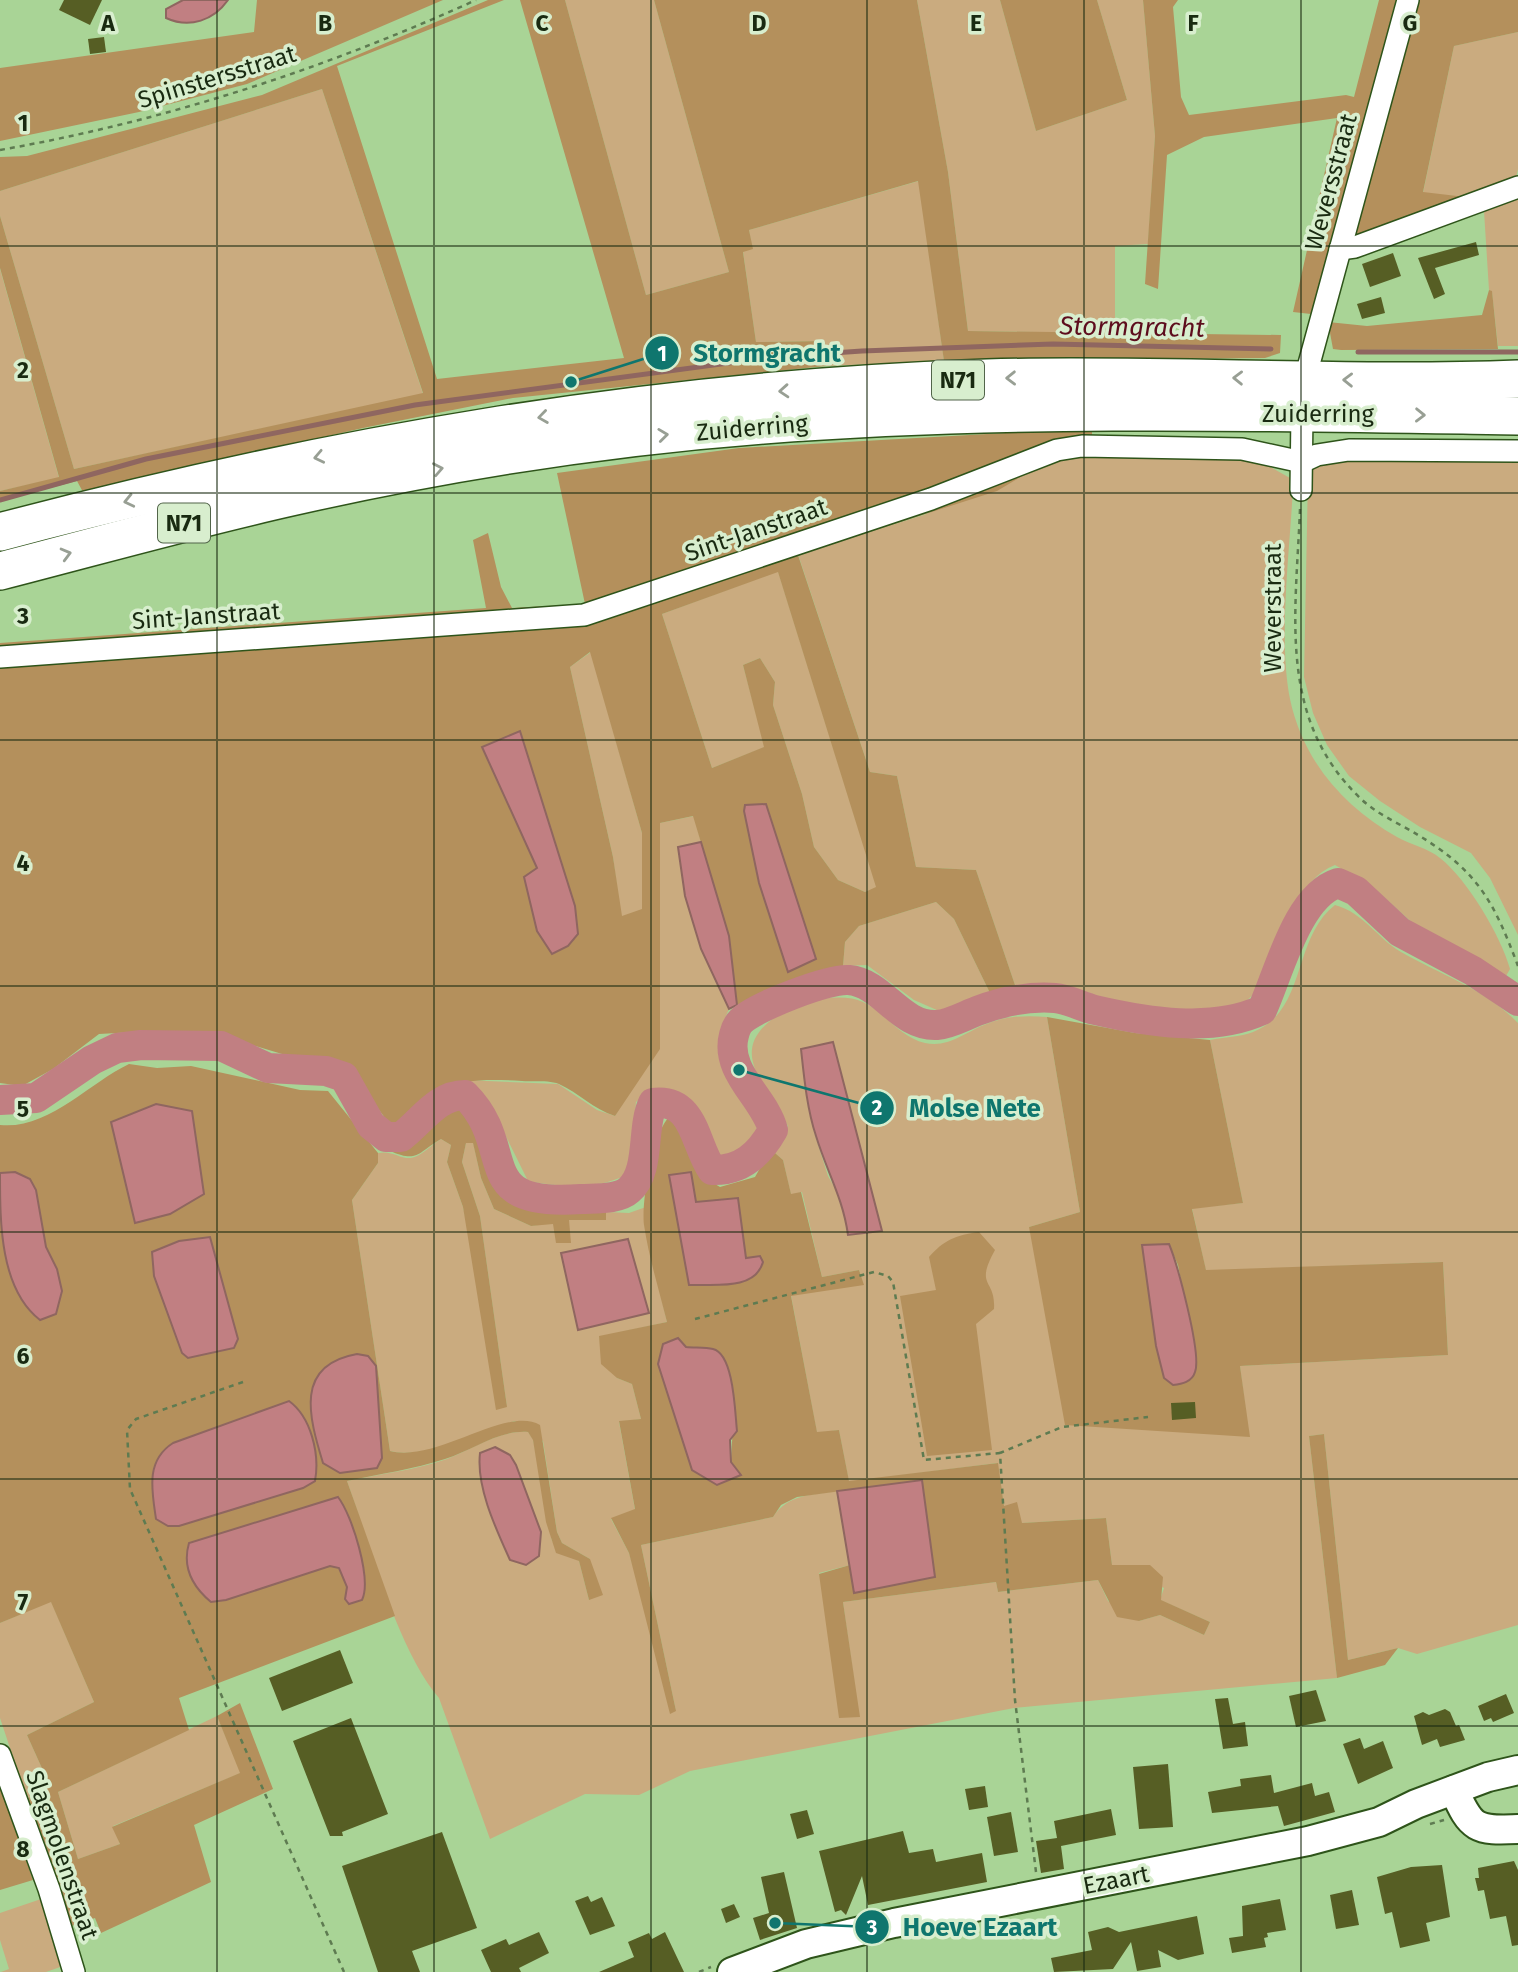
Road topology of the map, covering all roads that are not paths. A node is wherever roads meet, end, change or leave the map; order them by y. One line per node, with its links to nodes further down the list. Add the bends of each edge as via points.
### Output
1 (1408, 0): 3 (street, Weversstraat)
2 (1518, 187): 3 (street)
3 (1340, 249): 5 (street, Weversstraat)
4 (1518, 379): 5 (highway, Zuiderring / N71, one-way to 5)
5 (1304, 396): 6 (highway, Zuiderring / N71, one-way to 6); 8 (street); 10 (highway, Zuiderring / N71, one-way to 10, via 1113,376 868,384 662,401 484,425 317,457); 11 (highway, Zuiderring / N71, one-way to 5, via 295,496 462,464 660,436 764,425)
6 (1518, 416)
7 (1518, 452): 8 (street, Sint-Janstraat, via 1349,450)
8 (1302, 462): 9 (street); 12 (street, Sint-Janstraat, via 1242,449 1082,446 1057,450 930,499 584,615)
9 (1301, 490)
10 (0, 533)
11 (0, 571)
12 (0, 657)
13 (0, 1755): 18 (street, Slagmolenstraat)
14 (1518, 1771): 15 (main road, Ezaart, via 1502,1788)
15 (1457, 1797): 16 (main road, via 1466,1818 1480,1829); 17 (main road, Ezaart, via 1407,1822 1379,1822 1308,1841 894,1923)
16 (1518, 1829)
17 (775, 1963): 19 (main road, Ezaart)
18 (74, 1972)
19 (732, 1972)

